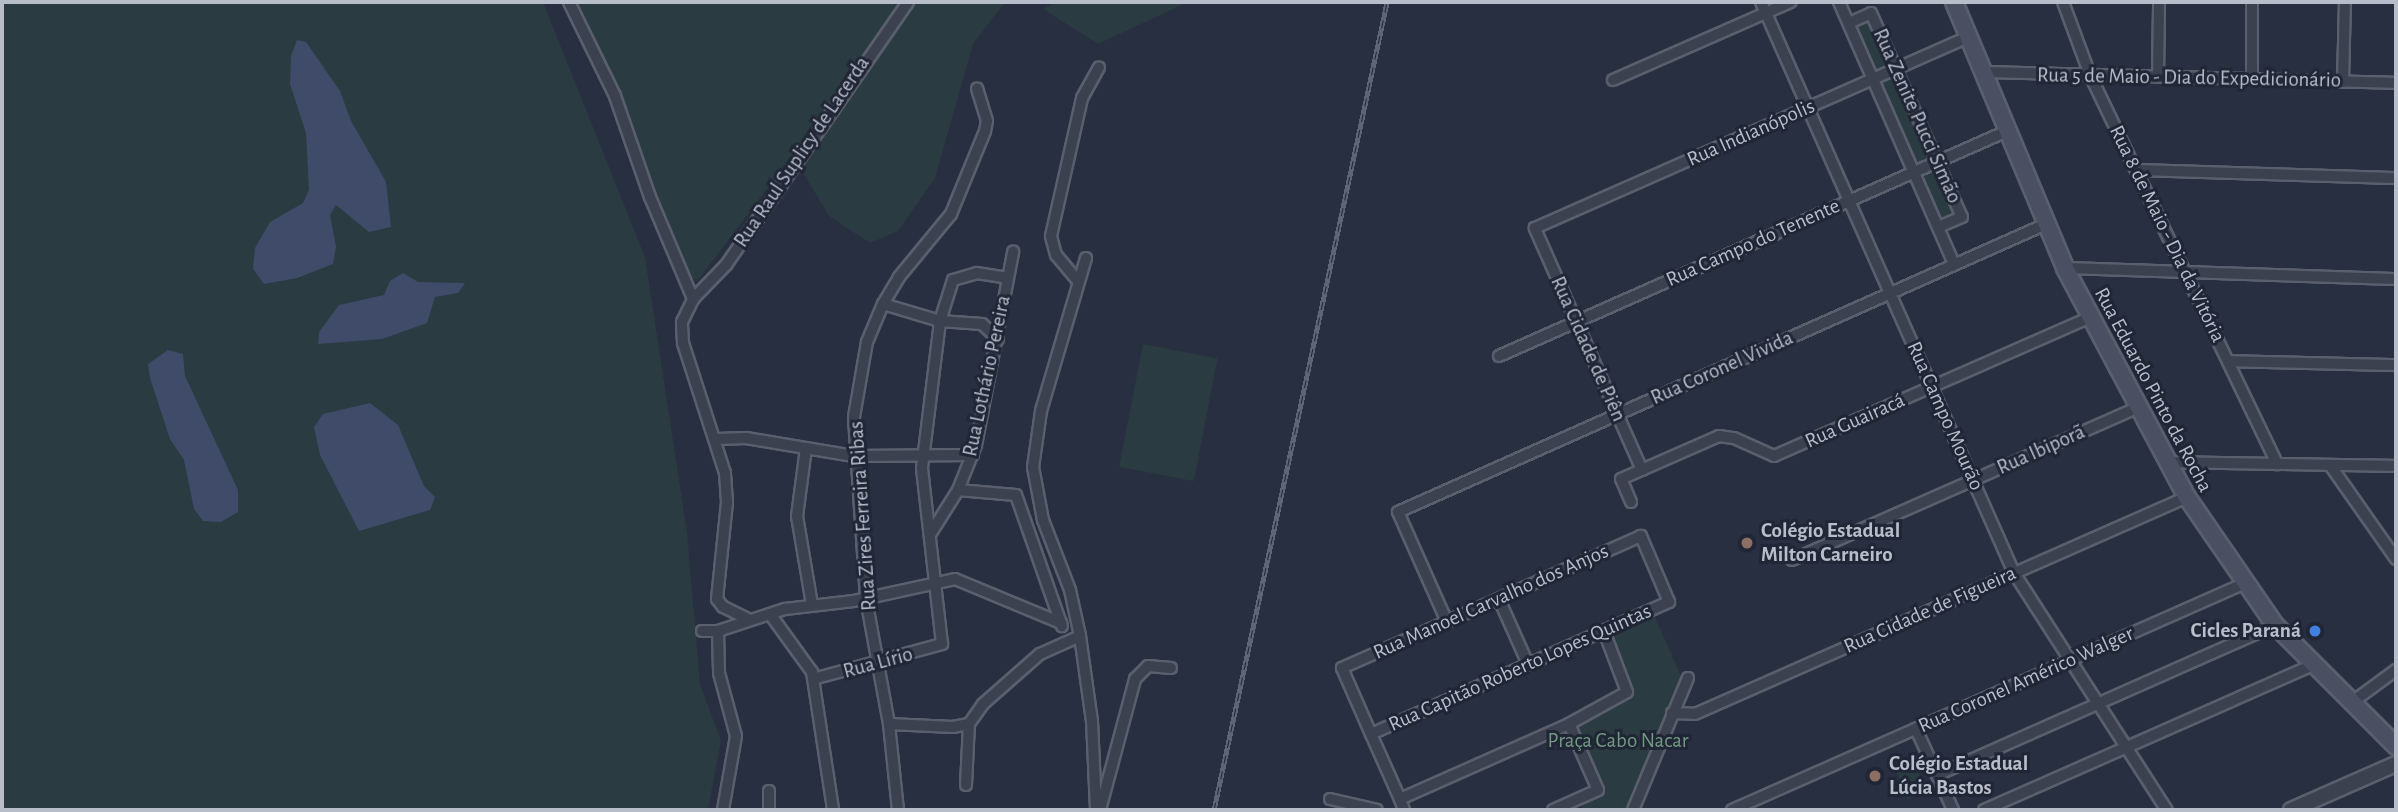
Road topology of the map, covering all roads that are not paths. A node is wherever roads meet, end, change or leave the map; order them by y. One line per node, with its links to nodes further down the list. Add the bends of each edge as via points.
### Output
1 (569, 2): 44 (street, via 615,96 650,197)
2 (908, 2): 44 (street, Rua Raul Suplicy de Lacerda, via 726,265)
3 (1760, 2): 11 (street, Rua Campo Mourão)
4 (1791, 2): 11 (street)
5 (1839, 2): 12 (street, Rua Zenite Pucci Simão)
6 (1954, 2): 13 (main road, Rua Eduardo Pinto da Rocha)
7 (2063, 2): 17 (street, Rua 8 de Maio - Dia da Vitória)
8 (2159, 2): 18 (street)
9 (2252, 2): 20 (street)
10 (2345, 2): 22 (street)
11 (1766, 13): 21 (street); 25 (street, Rua Campo Mourão)
12 (1849, 23): 15 (street, Rua Zenite Pucci Simão, via 1871,13); 19 (street, Rua Zenite Pucci Simão)
13 (1968, 37): 15 (street, Rua Indianópolis); 16 (main road, Rua Eduardo Pinto da Rocha)
14 (1099, 67): 42 (street, via 1082,98 1051,236 1056,255)
15 (1896, 69): 19 (street, Rua Indianópolis); 27 (street, Rua Zenite Pucci Simão)
16 (1982, 72): 17 (street, Rua 5 de Maio - Dia do Expedicionário); 26 (main road, Rua Eduardo Pinto da Rocha)
17 (2090, 75): 18 (street, Rua 5 de Maio - Dia do Expedicionário); 28 (street, Rua 8 de Maio - Dia da Vitória)
18 (2158, 77): 20 (street, Rua 5 de Maio - Dia do Expedicionário)
19 (1873, 79): 25 (street, Rua Indianópolis); 29 (street, Rua Zenite Pucci Simão)
20 (2252, 79): 22 (street, Rua 5 de Maio - Dia do Expedicionário)
21 (1613, 80)
22 (2343, 82): 23 (street, Rua 5 de Maio - Dia do Expedicionário)
23 (2396, 83)
24 (977, 89): 45 (street, Rua Zires Ferreira Ribas, via 987,121 956,204)
25 (1808, 108): 31 (street, Rua Campo Mourão); 34 (street, Rua Indianópolis)
26 (2007, 131): 27 (street, Rua Campo do Tenente); 32 (main road, Rua Eduardo Pinto da Rocha)
27 (1937, 162): 29 (street, Rua Campo do Tenente); 33 (street, Rua Zenite Pucci Simão, via 1962,217)
28 (2136, 170): 30 (street); 39 (street, Rua 8 de Maio - Dia da Vitória)
29 (1914, 172): 31 (street, Rua Campo do Tenente); 33 (street, Rua Zenite Pucci Simão)
30 (2396, 177)
31 (1849, 201): 43 (street, Rua Campo Mourão); 48 (street, Rua Campo do Tenente)
32 (2046, 224): 37 (street, Rua Coronel Vivida); 38 (main road, Rua Eduardo Pinto da Rocha)
33 (1938, 227): 37 (street, Rua Zenite Pucci Simão)
34 (1535, 228): 48 (street, Rua Cidade de Piên)
35 (1013, 252): 40 (street, Rua Lothário Pereira)
36 (1086, 258): 42 (street)
37 (1954, 264): 43 (street, Rua Coronel Vivida)
38 (2065, 268): 39 (street); 46 (main road, Rua Eduardo Pinto da Rocha)
39 (2185, 272): 41 (street); 51 (street, Rua 8 de Maio - Dia da Vitória)
40 (1008, 278): 47 (street, via 977,273 953,279); 49 (street, Rua Lothário Pereira)
41 (2396, 279)
42 (1078, 281): 88 (street, via 1038,424 1033,467 1043,520 1067,581)
43 (1890, 293): 53 (street, Rua Campo Mourão); 55 (street, Rua Coronel Vivida)
44 (693, 299): 56 (street, via 682,322 683,344)
45 (883, 304): 47 (street); 60 (street, Rua Zires Ferreira Ribas, via 862,368)
46 (2088, 318): 53 (street, Rua Guairacá); 54 (main road, Rua Eduardo Pinto da Rocha)
47 (940, 321): 49 (street, via 982,324); 58 (street)
48 (1576, 321): 50 (street, Rua Campo do Tenente); 55 (street, Rua Cidade de Piên)
49 (998, 339): 59 (street, Rua Lothário Pereira)
50 (1499, 356)
51 (2228, 361): 52 (street); 62 (street, Rua 8 de Maio - Dia da Vitória)
52 (2396, 365)
53 (1932, 387): 65 (street, Rua Guairacá, via 1774,456 1723,436); 66 (street, Rua Campo Mourão)
54 (2136, 408): 61 (main road, Rua Eduardo Pinto da Rocha); 66 (street, Rua Ibiporã)
55 (1617, 415): 65 (street, Rua Cidade de Piên); 82 (street, Rua Coronel Vivida, via 1398,512)
56 (717, 439): 57 (street, via 746,438); 81 (street, via 727,502 717,599 723,607)
57 (806, 448): 60 (street); 79 (street, via 797,516)
58 (923, 454): 59 (street); 60 (street); 70 (street)
59 (973, 455): 67 (street, Rua Lothário Pereira)
60 (854, 456): 77 (street, Rua Zires Ferreira Ribas)
61 (2167, 463): 62 (street); 68 (main road, Rua Eduardo Pinto da Rocha)
62 (2277, 464): 63 (street)
63 (2330, 465): 64 (street); 71 (street)
64 (2396, 466)
65 (1642, 470): 69 (street, Rua Guairacá, via 1621,479)
66 (1973, 480): 72 (street, Rua Ibiporã); 73 (street, Rua Campo Mourão)
67 (958, 490): 70 (street, Rua Lothário Pereira); 83 (street, via 1016,495)
68 (2186, 497): 73 (street, Rua Cidade de Figueira); 75 (main road, Rua Eduardo Pinto da Rocha)
69 (1631, 502)
70 (931, 533): 74 (street)
71 (2396, 559)
72 (1792, 560)
73 (2014, 573): 90 (street, Rua Campo Mourão); 100 (street, Rua Cidade de Figueira, via 1695,714)
74 (935, 583): 77 (street); 83 (street, via 968,581); 91 (street, Rua Lírio, via 942,644)
75 (2243, 584): 84 (main road, Rua Eduardo Pinto da Rocha); 90 (street, Rua Coronel Américo Walger)
76 (1499, 598): 78 (street, Rua Manoel Carvalho dos Anjos, via 1641,536); 82 (street, Rua Manoel Carvalho dos Anjos); 92 (street)
77 (866, 599): 79 (street); 91 (street, Rua Zires Ferreira Ribas)
78 (1669, 602): 87 (street, Rua Capitão Roberto Lopes Quintas)
79 (812, 605): 80 (street)
80 (770, 614): 81 (street); 97 (street, via 804,657)
81 (750, 620): 86 (street)
82 (1447, 622): 105 (street, Rua Manoel Carvalho dos Anjos, via 1342,668)
83 (1061, 623): 89 (street)
84 (2275, 625): 93 (main road, Rua Eduardo Pinto da Rocha); 98 (street)
85 (702, 631): 86 (street)
86 (718, 631): 114 (street, via 719,673 736,736)
87 (1604, 631): 92 (street, Rua Capitão Roberto Lopes Quintas); 103 (street, via 1627,692)
88 (1080, 636): 89 (street); 118 (street)
89 (1067, 639): 102 (street, via 1040,654 983,705)
90 (2071, 660): 98 (street, Rua Campo Mourão); 104 (street, Rua Coronel Américo Walger)
91 (878, 664): 97 (street, Rua Lírio); 101 (street, Rua Zires Ferreira Ribas)
92 (1528, 664): 105 (street, Rua Capitão Roberto Lopes Quintas)
93 (2312, 665): 99 (main road, Rua Eduardo Pinto da Rocha); 107 (street)
94 (1171, 668): 118 (street, via 1148,666 1135,679)
95 (2396, 670): 99 (street)
96 (1688, 678): 100 (street)
97 (813, 680): 116 (street)
98 (2098, 703): 107 (street, Rua Campo Mourão); 109 (street)
99 (2351, 703): 106 (main road, Rua Eduardo Pinto da Rocha)
100 (1672, 713): 121 (street)
101 (889, 724): 102 (street); 117 (street, Rua Zires Ferreira Ribas)
102 (969, 724): 110 (street)
103 (1569, 724): 113 (street); 120 (street, via 1598,790)
104 (1916, 729): 109 (street); 122 (street, Rua Coronel Américo Walger)
105 (1371, 734): 113 (street)
106 (2396, 746)
107 (2126, 747): 124 (street); 125 (street, Rua Campo Mourão)
108 (2396, 764): 126 (street)
109 (1937, 775): 123 (street)
110 (965, 785)
111 (769, 791): 115 (street)
112 (1330, 799): 119 (street)
113 (1402, 805)
114 (723, 810)
115 (769, 810)
116 (833, 810)
117 (898, 810)
118 (1098, 810)
119 (1377, 810)
120 (1553, 810)
121 (1633, 810)
122 (1732, 810)
123 (1953, 810)
124 (1984, 810)
125 (2167, 810)
126 (2291, 810)

